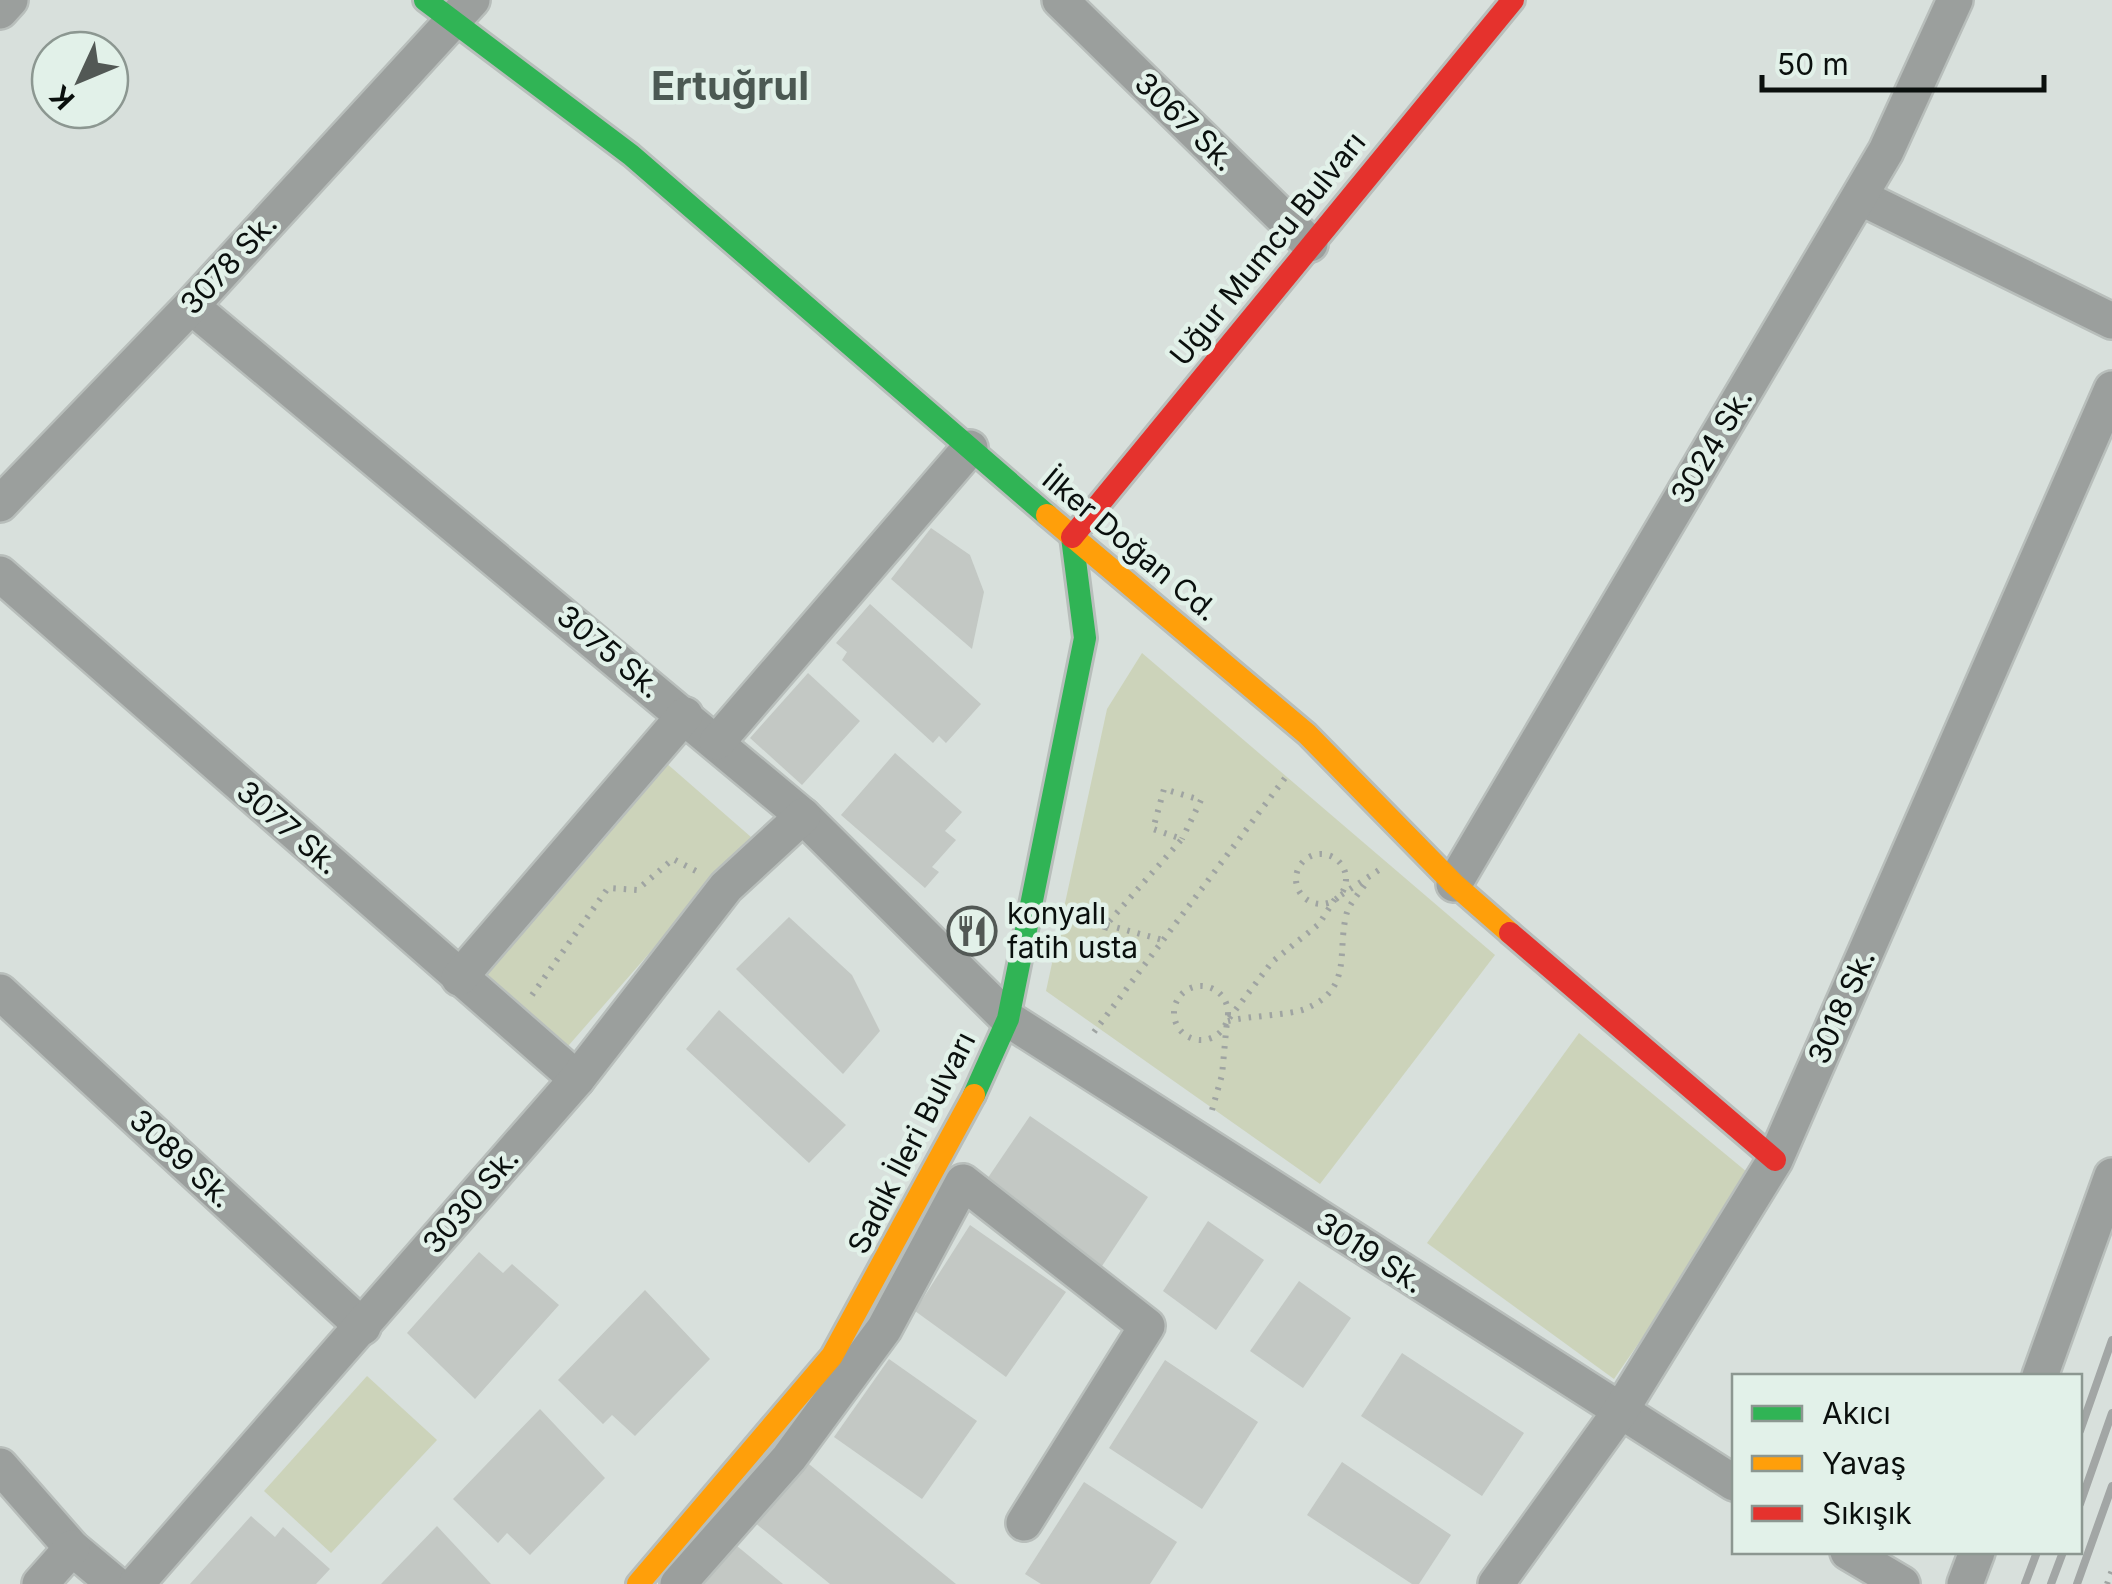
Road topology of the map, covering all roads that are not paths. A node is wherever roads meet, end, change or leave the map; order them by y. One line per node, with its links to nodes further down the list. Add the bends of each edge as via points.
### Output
1 (10, 0): 6 (street)
2 (1060, 0): 8 (street, 3067 Sk.)
3 (1512, 0): 8 (main road, Uğur Mumcu Bulvarı)
4 (1956, 0): 7 (street, 3024 Sk.)
5 (450, 6): 9 (street, 3078 Sk.); 12 (main road, İlker Doğan Cd.)
6 (0, 11)
7 (1860, 196): 10 (street); 19 (street, 3024 Sk.)
8 (1310, 244): 14 (main road, Uğur Mumcu Bulvarı)
9 (190, 306): 13 (street, 3078 Sk.); 16 (street, 3075 Sk.)
10 (2112, 321)
11 (2112, 389): 24 (street, 3018 Sk.)
12 (970, 448): 14 (main road, İlker Doğan Cd.); 17 (street)
13 (0, 504)
14 (1072, 537): 19 (main road, İlker Doğan Cd., via 1314,740); 22 (main road, Sadık İleri Bulvarı, via 1085,638)
15 (0, 574): 20 (street, 3077 Sk.)
16 (685, 715): 17 (street, 3075 Sk.); 20 (street)
17 (717, 742): 18 (street, 3075 Sk.)
18 (803, 816): 22 (street, 3075 Sk.); 23 (street, 3030 Sk., via 726,887)
19 (1454, 884): 24 (main road, İlker Doğan Cd.)
20 (459, 978): 23 (street, 3077 Sk.)
21 (4, 1005): 26 (street, 3089 Sk.)
22 (1008, 1020): 28 (street, 3019 Sk.); 38 (main road, Sadık İleri Bulvarı, via 959,1129 832,1356)
23 (577, 1079): 26 (street, 3030 Sk.)
24 (1775, 1160): 28 (street, 3018 Sk.)
25 (2112, 1176): 27 (street)
26 (362, 1327): 37 (street, 3030 Sk.)
27 (2041, 1374)
28 (1619, 1413): 30 (street, 3019 Sk.); 40 (street, 3018 Sk.)
29 (0, 1466): 32 (street)
30 (1732, 1482)
31 (1024, 1523): 39 (street, via 1147,1326 963,1182 884,1329 789,1458)
32 (72, 1548): 35 (street); 36 (street)
33 (1851, 1554): 41 (street)
34 (1975, 1554): 42 (street)
35 (40, 1584)
36 (115, 1584)
37 (136, 1584)
38 (638, 1584)
39 (678, 1584)
40 (1496, 1584)
41 (1902, 1584)
42 (1965, 1584)

